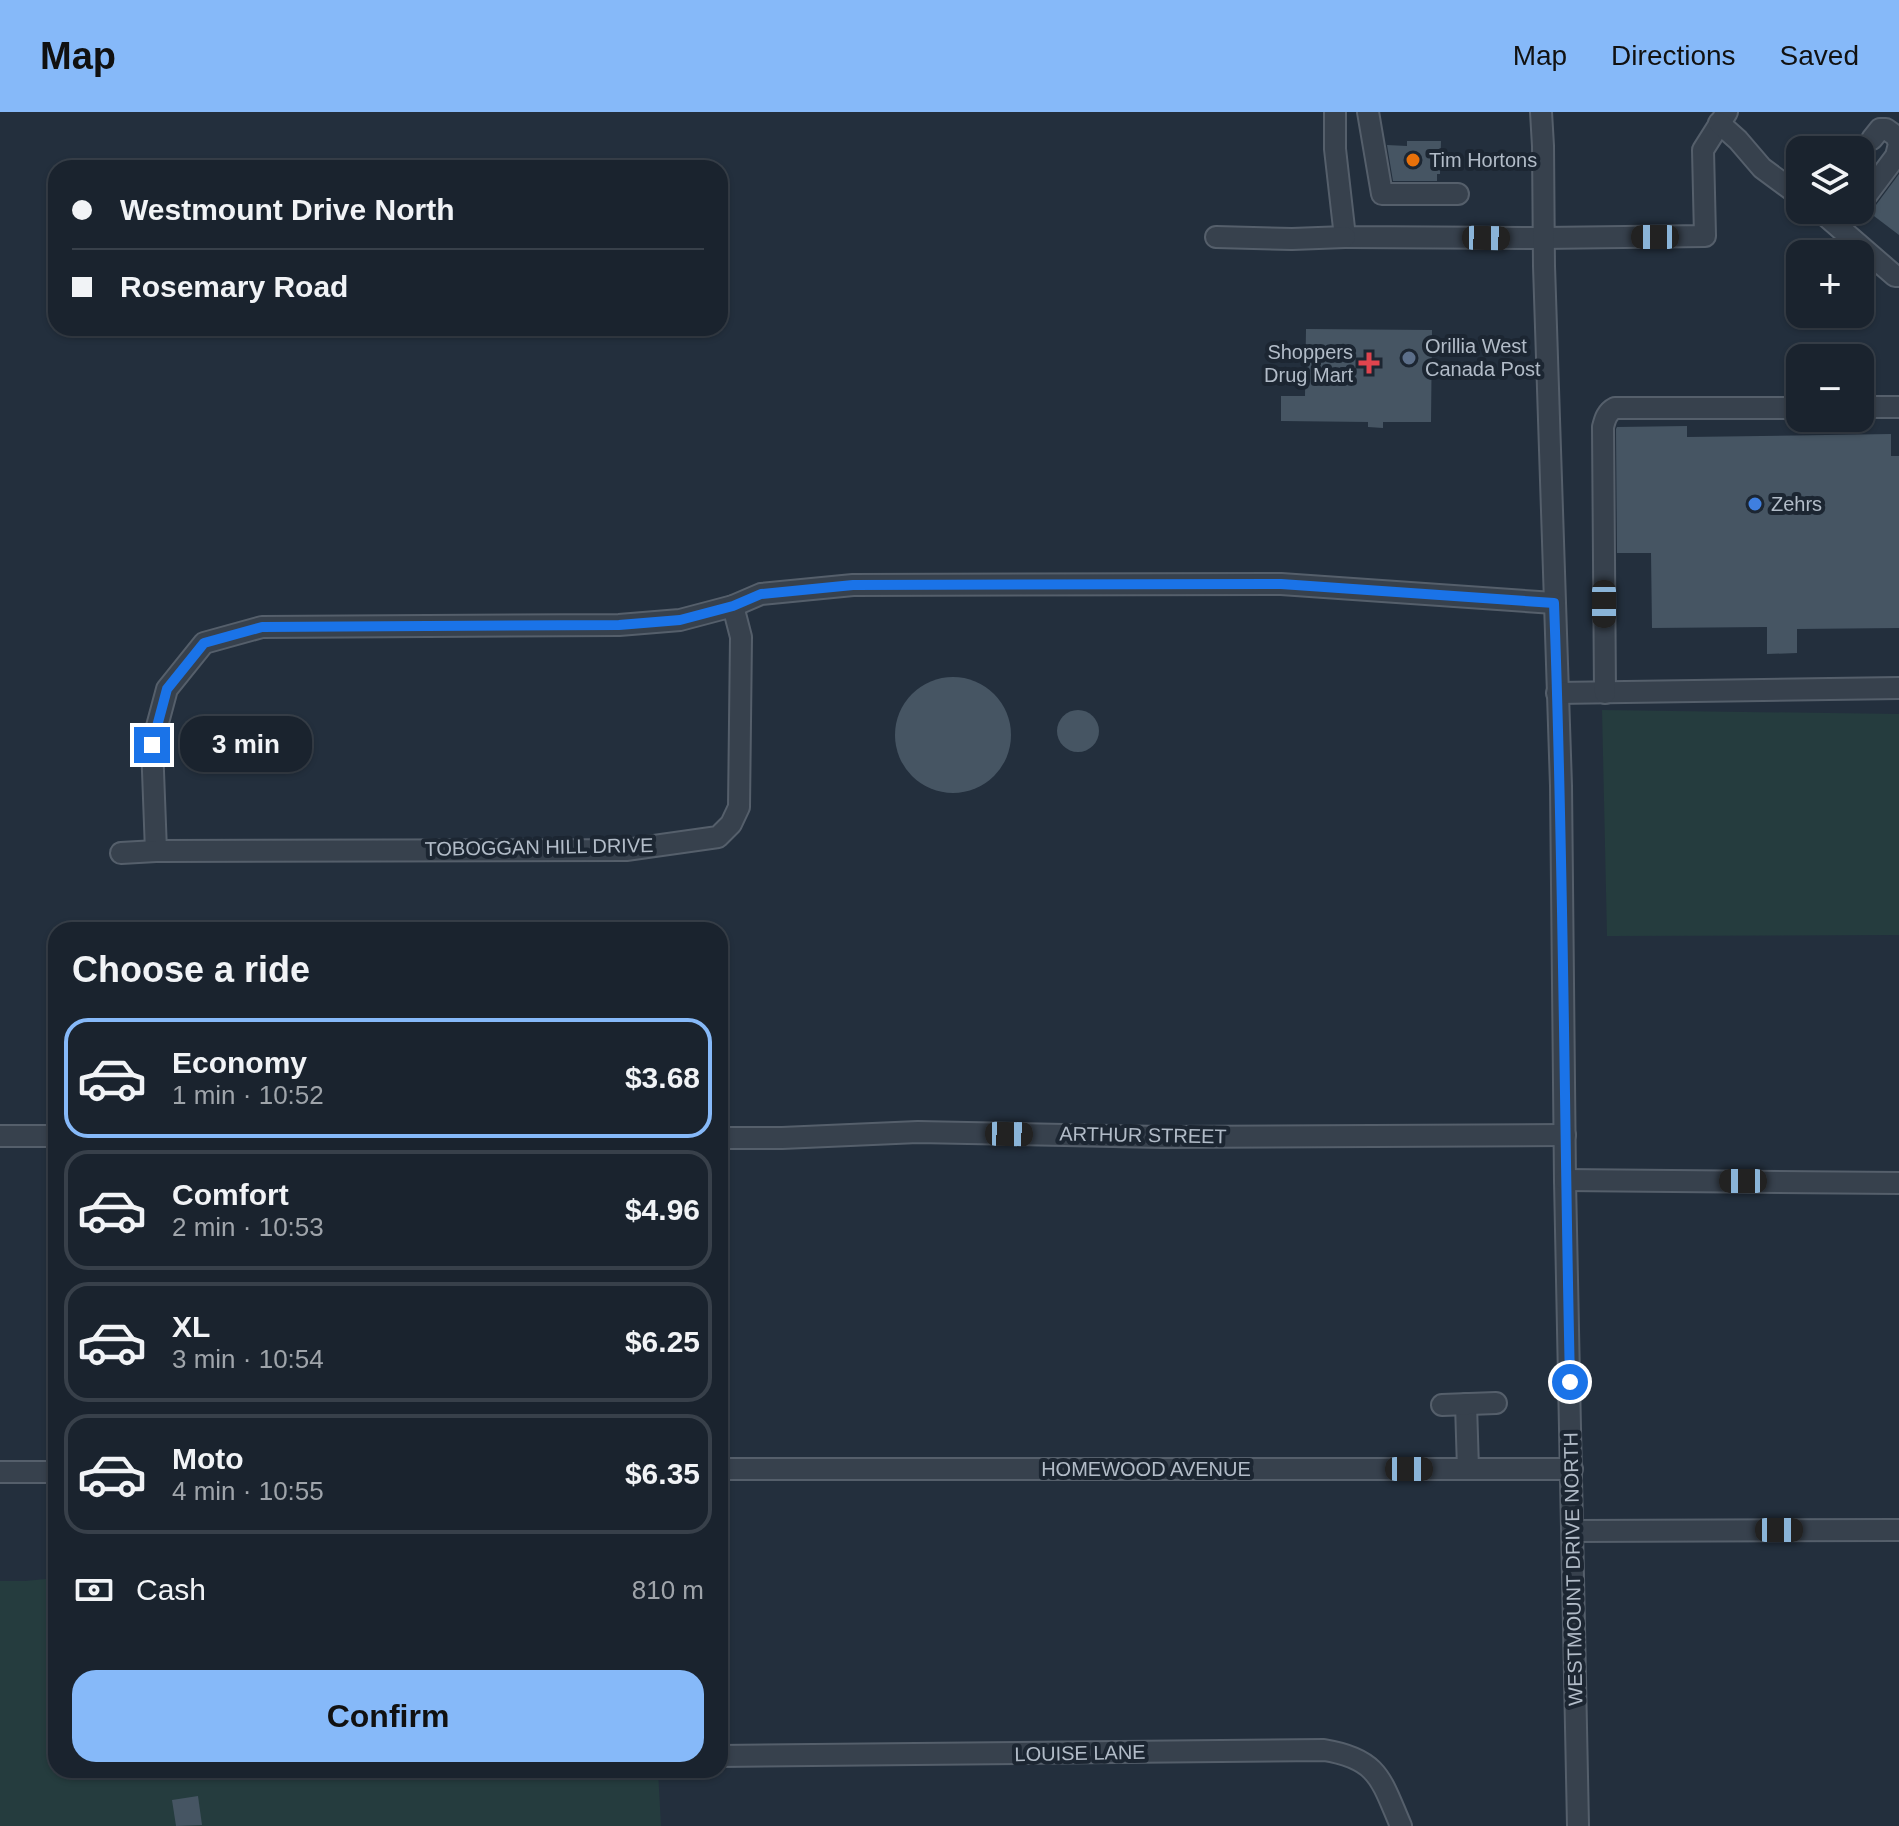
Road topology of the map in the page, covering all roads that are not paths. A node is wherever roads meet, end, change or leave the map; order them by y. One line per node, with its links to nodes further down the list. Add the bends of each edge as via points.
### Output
1 (1335, 112): 13 (street)
2 (1368, 112): 8 (street, via 1382,194)
3 (1541, 112): 14 (street, WESTMOUNT DRIVE NORTH)
4 (1723, 118): 7 (street, via 1762,168); 14 (street, via 1703,150 1705,236)
5 (1874, 136): 6 (street, via 1886,129 1896,136 1898,149)
6 (1874, 185)
7 (1786, 186)
8 (1458, 194)
9 (1836, 224): 11 (street)
10 (1846, 224): 11 (street)
11 (1842, 229): 15 (street)
12 (1216, 237): 13 (street)
13 (1345, 237): 14 (street)
14 (1543, 238): 19 (street, WESTMOUNT DRIVE NORTH)
15 (1899, 276)
16 (1874, 407): 17 (street)
17 (1899, 407)
18 (1786, 408): 23 (street, via 1610,410 1603,427)
19 (1554, 603): 20 (street, via 1281,584 853,585 761,594); 22 (street, WESTMOUNT DRIVE NORTH)
20 (733, 606): 24 (street, via 680,620 619,625 262,627 204,643 167,689 152,745); 24 (street, TOBOGGAN HILL DRIVE, via 741,637 739,807 718,837 626,850)
21 (1899, 688): 23 (street)
22 (1557, 693): 23 (street); 26 (street, WESTMOUNT DRIVE NORTH)
23 (1605, 693)
24 (156, 851): 25 (street, TOBOGGAN HILL DRIVE)
25 (121, 853)
26 (1565, 1135): 29 (street, ARTHUR STREET, via 918,1132); 30 (street, WESTMOUNT DRIVE NORTH)
27 (0, 1136): 28 (street)
28 (48, 1136)
29 (728, 1138)
30 (1565, 1180): 31 (street); 37 (street, WESTMOUNT DRIVE NORTH)
31 (1899, 1183)
32 (1496, 1403): 33 (street)
33 (1466, 1404): 34 (street); 36 (street)
34 (1442, 1405)
35 (728, 1469): 36 (street, HOMEWOOD AVENUE)
36 (1468, 1469): 37 (street, HOMEWOOD AVENUE)
37 (1572, 1469): 41 (street, WESTMOUNT DRIVE NORTH)
38 (0, 1472): 39 (street)
39 (48, 1472)
40 (1899, 1530): 41 (street)
41 (1573, 1531): 44 (street, WESTMOUNT DRIVE NORTH)
42 (728, 1756): 43 (street, LOUISE LANE, via 1324,1750 1347,1754 1380,1777)
43 (1401, 1826)
44 (1578, 1826)

